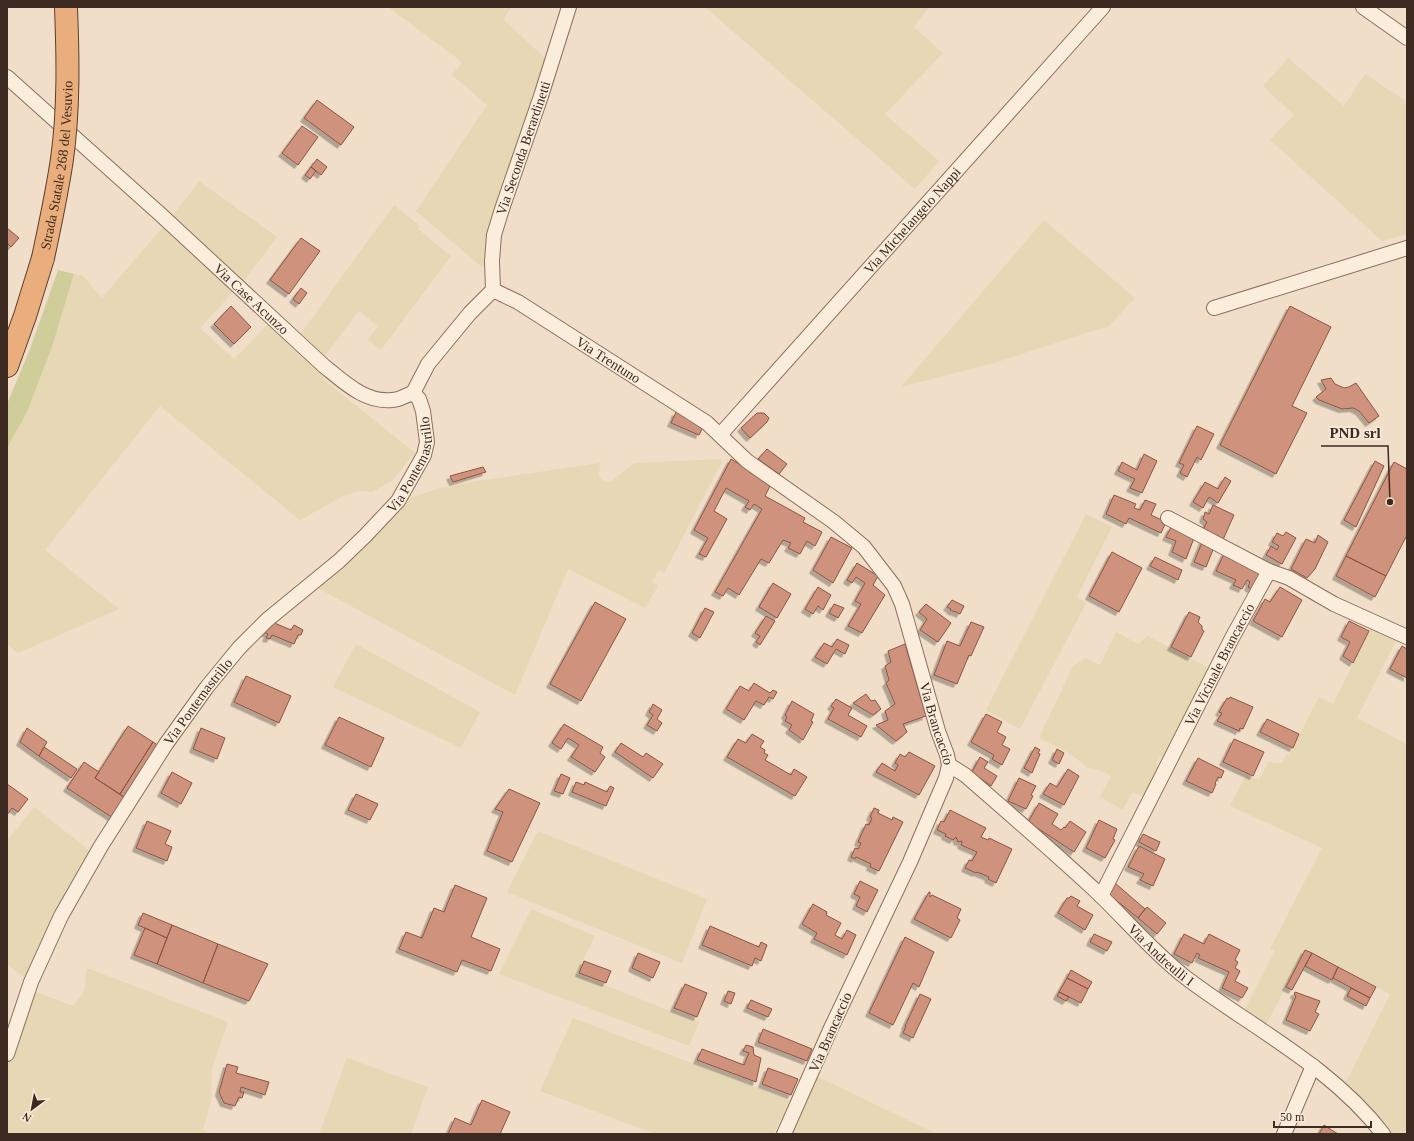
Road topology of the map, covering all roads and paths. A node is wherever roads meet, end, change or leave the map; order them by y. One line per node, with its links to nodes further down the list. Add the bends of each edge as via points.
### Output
1 (66, 7): 10 (highway, Strada Statale 268 del Vesuvio, bridge, via 66,108 54,209 43,258)
2 (569, 7): 8 (street, Via Seconda Berardinetti, via 494,235)
3 (1103, 7): 12 (street, Via Michelangelo Nappi)
4 (1363, 7): 5 (street)
5 (1407, 38)
6 (7, 77): 11 (street, Via Case Acunzo, via 343,381 368,398 392,400)
7 (1407, 248): 9 (street)
8 (493, 290): 11 (street, via 470,313 428,364); 12 (street, Via Trentuno, via 518,302 695,415)
9 (1214, 308)
10 (7, 366)
11 (413, 393): 18 (street, Via Pontemastrillo, via 423,411 427,442 424,454 398,501 339,561 267,620 239,648 166,744 101,846 61,916 31,982)
12 (720, 434): 16 (street, Via Brancaccio, via 747,461 834,522 864,547 894,586 902,604)
13 (1168, 518): 14 (street)
14 (1269, 571): 15 (street, via 1289,578 1334,604); 17 (street, Via Vicinale Brancaccio, via 1232,638)
15 (1407, 637)
16 (949, 764): 17 (street, Via Andreulli I); 20 (street, Via Brancaccio, via 946,778 910,862)
17 (1101, 896): 19 (street, Via Andreulli I, via 1137,934 1186,977)
18 (7, 1054)
19 (1313, 1066): 21 (street); 22 (street, Via Andreulli I, via 1353,1099)
20 (784, 1134)
21 (1284, 1134)
22 (1382, 1134)

